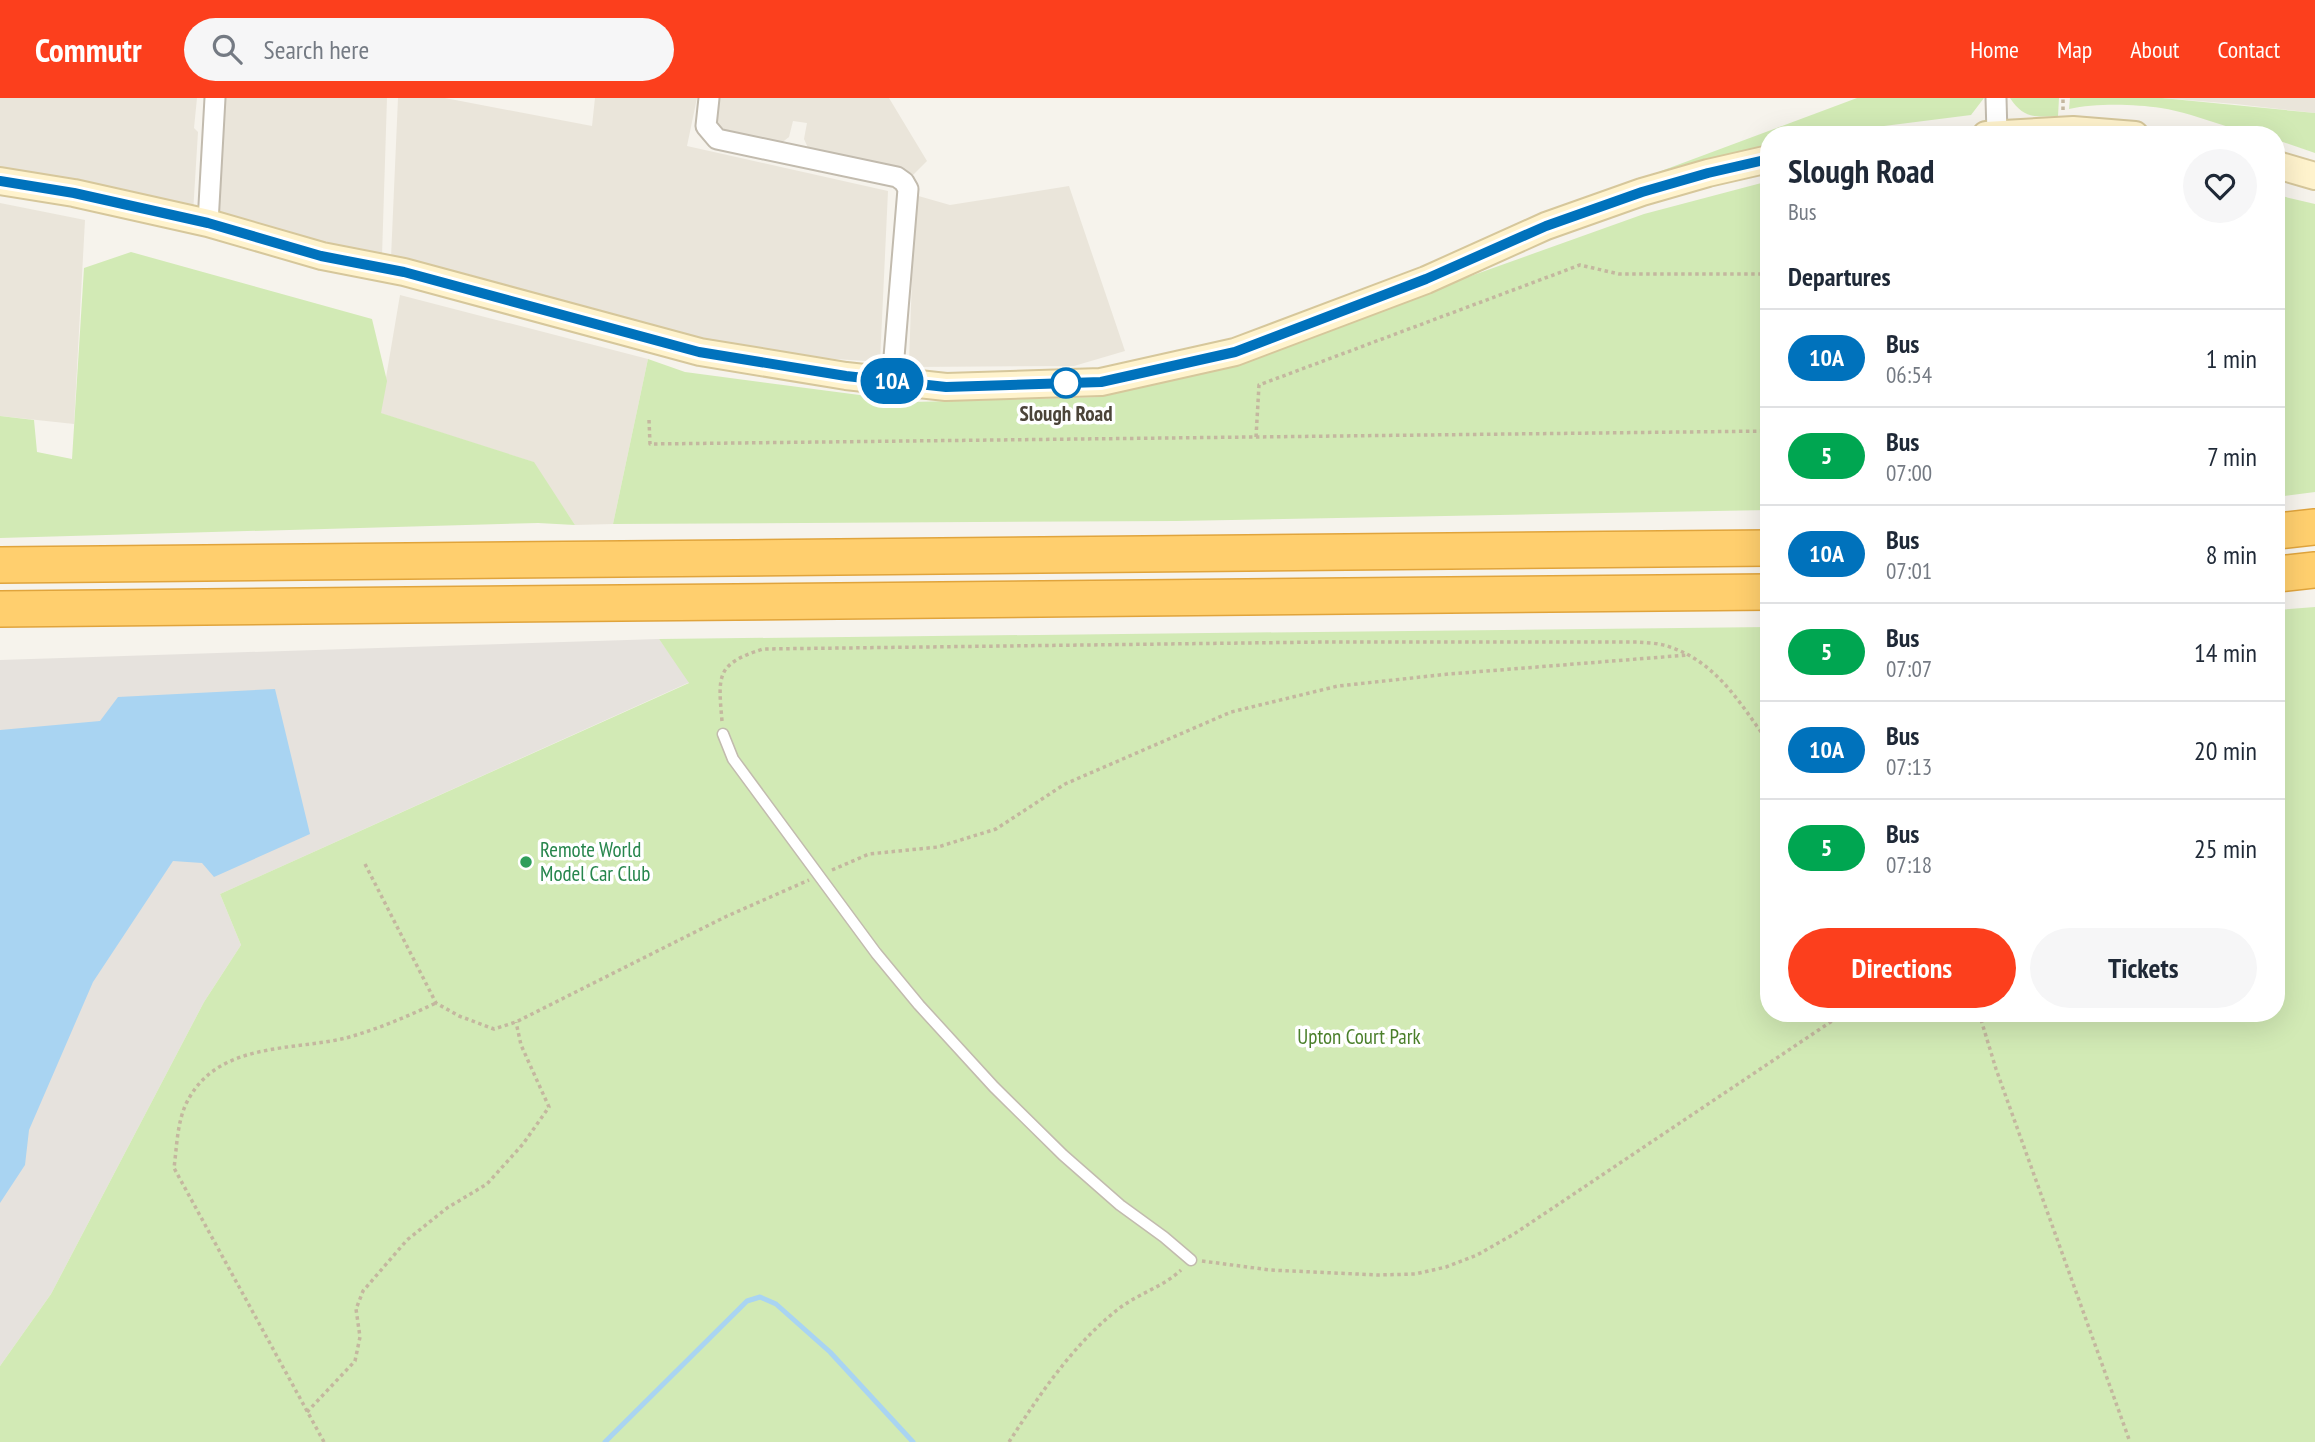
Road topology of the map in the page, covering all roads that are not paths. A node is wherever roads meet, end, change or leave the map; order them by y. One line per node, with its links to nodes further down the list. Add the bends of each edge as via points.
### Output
1 (215, 98): 9 (street)
2 (709, 98): 10 (street, via 706,127 717,139 904,182 908,189)
3 (1996, 98): 4 (street)
4 (1997, 126)
5 (1760, 161): 10 (main road, via 1642,192 1546,226 1426,279 1235,352 1101,382 946,387)
6 (2285, 167): 7 (main road)
7 (2315, 176)
8 (0, 181): 9 (main road)
9 (208, 223): 10 (main road, via 699,352)
10 (892, 381)
11 (2315, 527): 12 (highway)
12 (2285, 530)
13 (1760, 548): 14 (highway)
14 (0, 565)
15 (2315, 570): 16 (highway)
16 (2285, 573)
17 (1760, 592): 18 (highway)
18 (0, 609)
19 (723, 734): 20 (lane, via 733,759 919,1005 1063,1155)
20 (1191, 1260)

